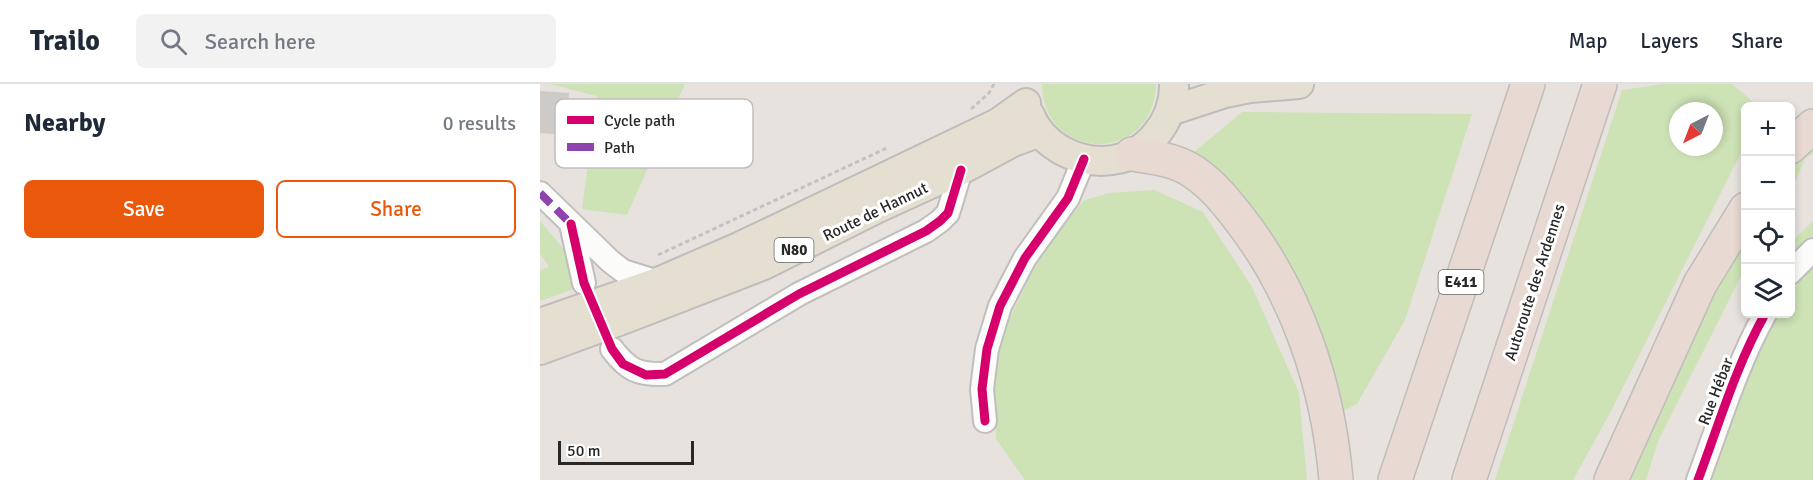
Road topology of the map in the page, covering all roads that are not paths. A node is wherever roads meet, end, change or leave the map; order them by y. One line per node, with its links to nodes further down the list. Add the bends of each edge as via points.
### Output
1 (1299, 84): 5 (main road, Route de Hannut / N80)
2 (1528, 84): 27 (highway, E411)
3 (1600, 84): 28 (highway, Autoroute des Ardennes)
4 (1025, 94): 9 (main road, Route de Hannut / N80, via 1031,118); 19 (main road, Route de Hannut / N80, via 998,123)
5 (1172, 97): 11 (main road, Route de Hannut / N80, via 1162,128)
6 (1813, 111): 7 (highway)
7 (1795, 126)
8 (1813, 126): 10 (highway)
9 (1040, 132): 12 (main road, Route de Hannut / N80, via 1054,147); 13 (main road, Route de Hannut / N80)
10 (1795, 143)
11 (1132, 154): 12 (main road, Route de Hannut / N80, via 1113,160); 26 (highway, via 1167,159 1190,170 1219,192 1252,234 1298,316 1327,415)
12 (1084, 159): 25 (street, via 1068,198 1025,258 1000,306 987,348 982,389)
13 (961, 170): 23 (street, via 948,213 926,231 799,294 665,374 646,375 623,364); 24 (main road, Route de Hannut / N80, via 764,265)
14 (540, 193): 16 (street)
15 (1745, 210): 29 (highway, via 1700,284)
16 (572, 224): 19 (street, via 623,271); 20 (street)
17 (1813, 250): 18 (street)
18 (1795, 269)
19 (658, 282): 22 (main road, Route de Hannut / N80)
20 (584, 283)
21 (1763, 318): 30 (street, Rue Hébar, via 1736,376)
22 (540, 323)
23 (612, 349)
24 (540, 350)
25 (985, 421)
26 (1335, 480)
27 (1395, 480)
28 (1469, 480)
29 (1611, 480)
30 (1698, 480)

